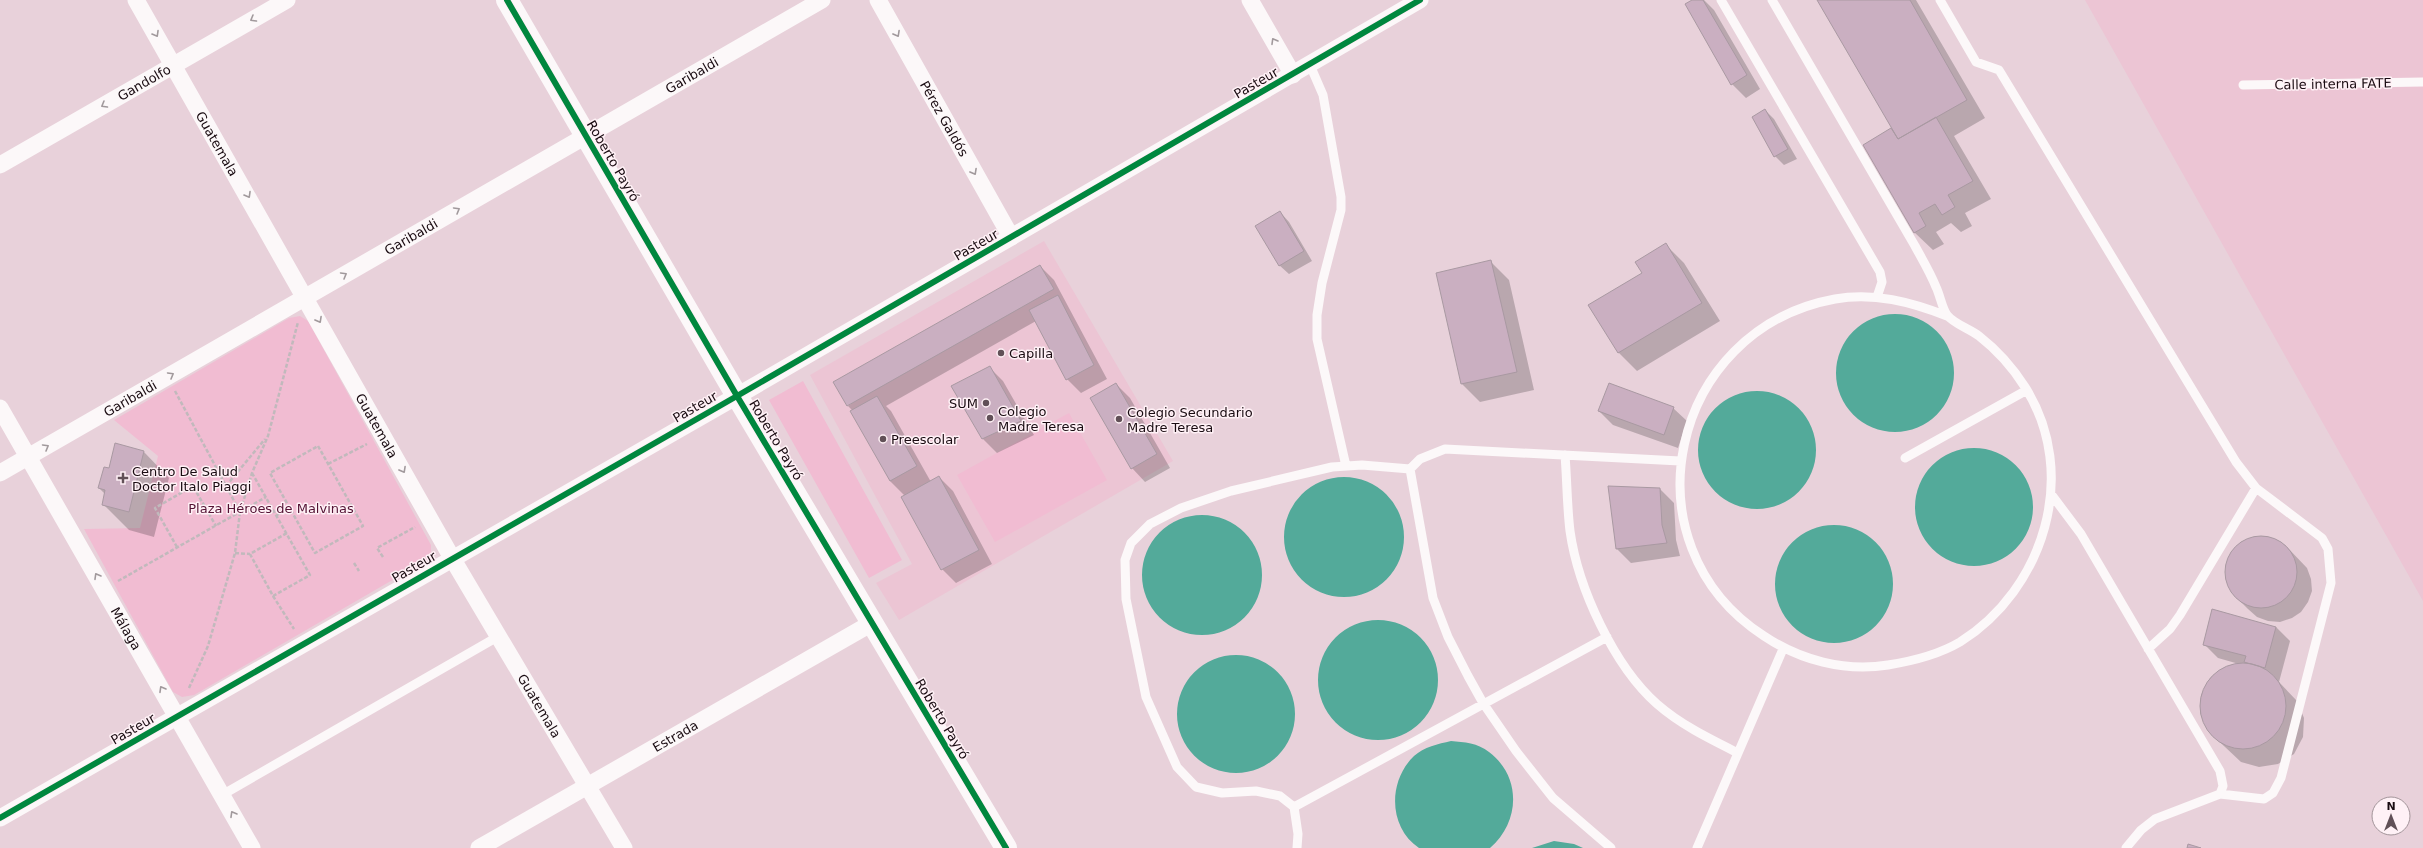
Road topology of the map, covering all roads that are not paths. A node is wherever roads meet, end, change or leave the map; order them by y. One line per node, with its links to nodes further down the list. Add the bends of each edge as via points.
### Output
1 (136, 0): 11 (street, Guatemala, one-way to 11)
2 (287, 0): 11 (street, Gandolfo, one-way to 11)
3 (507, 0): 16 (street, Roberto Payró)
4 (822, 0): 16 (street, Garibaldi)
5 (878, 0): 18 (street, Pérez Galdós, one-way to 18)
6 (1250, 0): 13 (street, one-way to 6)
7 (1420, 0): 12 (street, Pasteur)
8 (1721, 0): 20 (lane, via 1880,272 1882,282)
9 (1772, 0): 21 (lane, via 1926,266)
10 (1940, 0): 32 (lane, via 1976,62 1998,70 2236,462)
11 (174, 64): 17 (street, Gandolfo, one-way to 17); 19 (street, Guatemala, one-way to 19)
12 (1310, 65): 13 (street, Pasteur); 29 (lane, via 1323,94 1341,196 1341,210 1322,283 1317,315 1317,340)
13 (1293, 75): 18 (street, Pasteur)
14 (2423, 82): 15 (lane, Calle interna FATE)
15 (2243, 85)
16 (585, 136): 19 (street, Garibaldi, one-way to 16); 23 (street, Roberto Payró)
17 (0, 165)
18 (1011, 237): 23 (street, Pasteur)
19 (306, 297): 26 (street, Garibaldi, one-way to 19); 34 (street, Guatemala, one-way to 34)
20 (1877, 297): 21 (lane, via 1913,303); 28 (lane, via 1837,299 1798,309 1757,332 1731,354 1706,385 1689,422)
21 (1948, 316): 22 (lane, via 1978,335 2006,360)
22 (2027, 390): 27 (lane); 33 (lane, via 2042,423 2048,451)
23 (737, 396): 34 (street, Pasteur); 35 (street, Roberto Payró)
24 (0, 408): 26 (street, Málaga)
25 (1565, 455): 28 (lane); 30 (lane, via 1445,449 1420,459); 37 (lane, via 1570,532 1581,579)
26 (28, 457): 31 (street, Garibaldi); 41 (street, Málaga, one-way to 26)
27 (1905, 458)
28 (1680, 461): 39 (lane, via 1680,507 1692,551 1714,591 1744,624)
29 (1346, 466): 30 (lane); 46 (lane, via 1231,491 1180,508 1150,524 1132,542 1125,560 1126,599 1146,697 1177,767 1196,787 1222,793 1256,790 1280,796)
30 (1410, 469): 40 (lane, via 1433,598 1448,637)
31 (0, 473)
32 (2256, 488): 38 (lane, via 2180,615 2170,629); 44 (lane, via 2322,538 2328,549 2331,583 2281,778 2273,793 2264,799)
33 (2051, 494): 38 (lane, via 2081,534); 39 (lane, via 2042,539 2024,580 1995,616 1958,643 1916,661 1871,668 1826,664)
34 (452, 558): 36 (street, Guatemala); 41 (street, Pasteur)
35 (872, 623): 43 (street, Estrada); 51 (street, Roberto Payró)
36 (499, 636): 43 (street, Guatemala); 45 (lane)
37 (1607, 637): 40 (lane); 42 (lane, via 1634,680 1657,704 1703,736)
38 (2148, 648): 44 (lane, via 2220,771 2223,786)
39 (1783, 649): 42 (lane)
40 (1483, 703): 46 (lane); 53 (lane, via 1553,798)
41 (177, 716): 45 (street, Málaga); 47 (street, Pasteur)
42 (1738, 753): 54 (lane)
43 (589, 786): 49 (street, Estrada); 50 (street, Guatemala)
44 (2220, 794): 55 (lane, via 2155,819 2141,830)
45 (222, 796): 48 (street, Málaga, one-way to 45)
46 (1294, 807): 52 (lane, via 1298,834)
47 (0, 818)
48 (252, 848)
49 (479, 848)
50 (624, 848)
51 (1006, 848)
52 (1297, 848)
53 (1611, 848)
54 (1696, 848)
55 (2126, 848)

